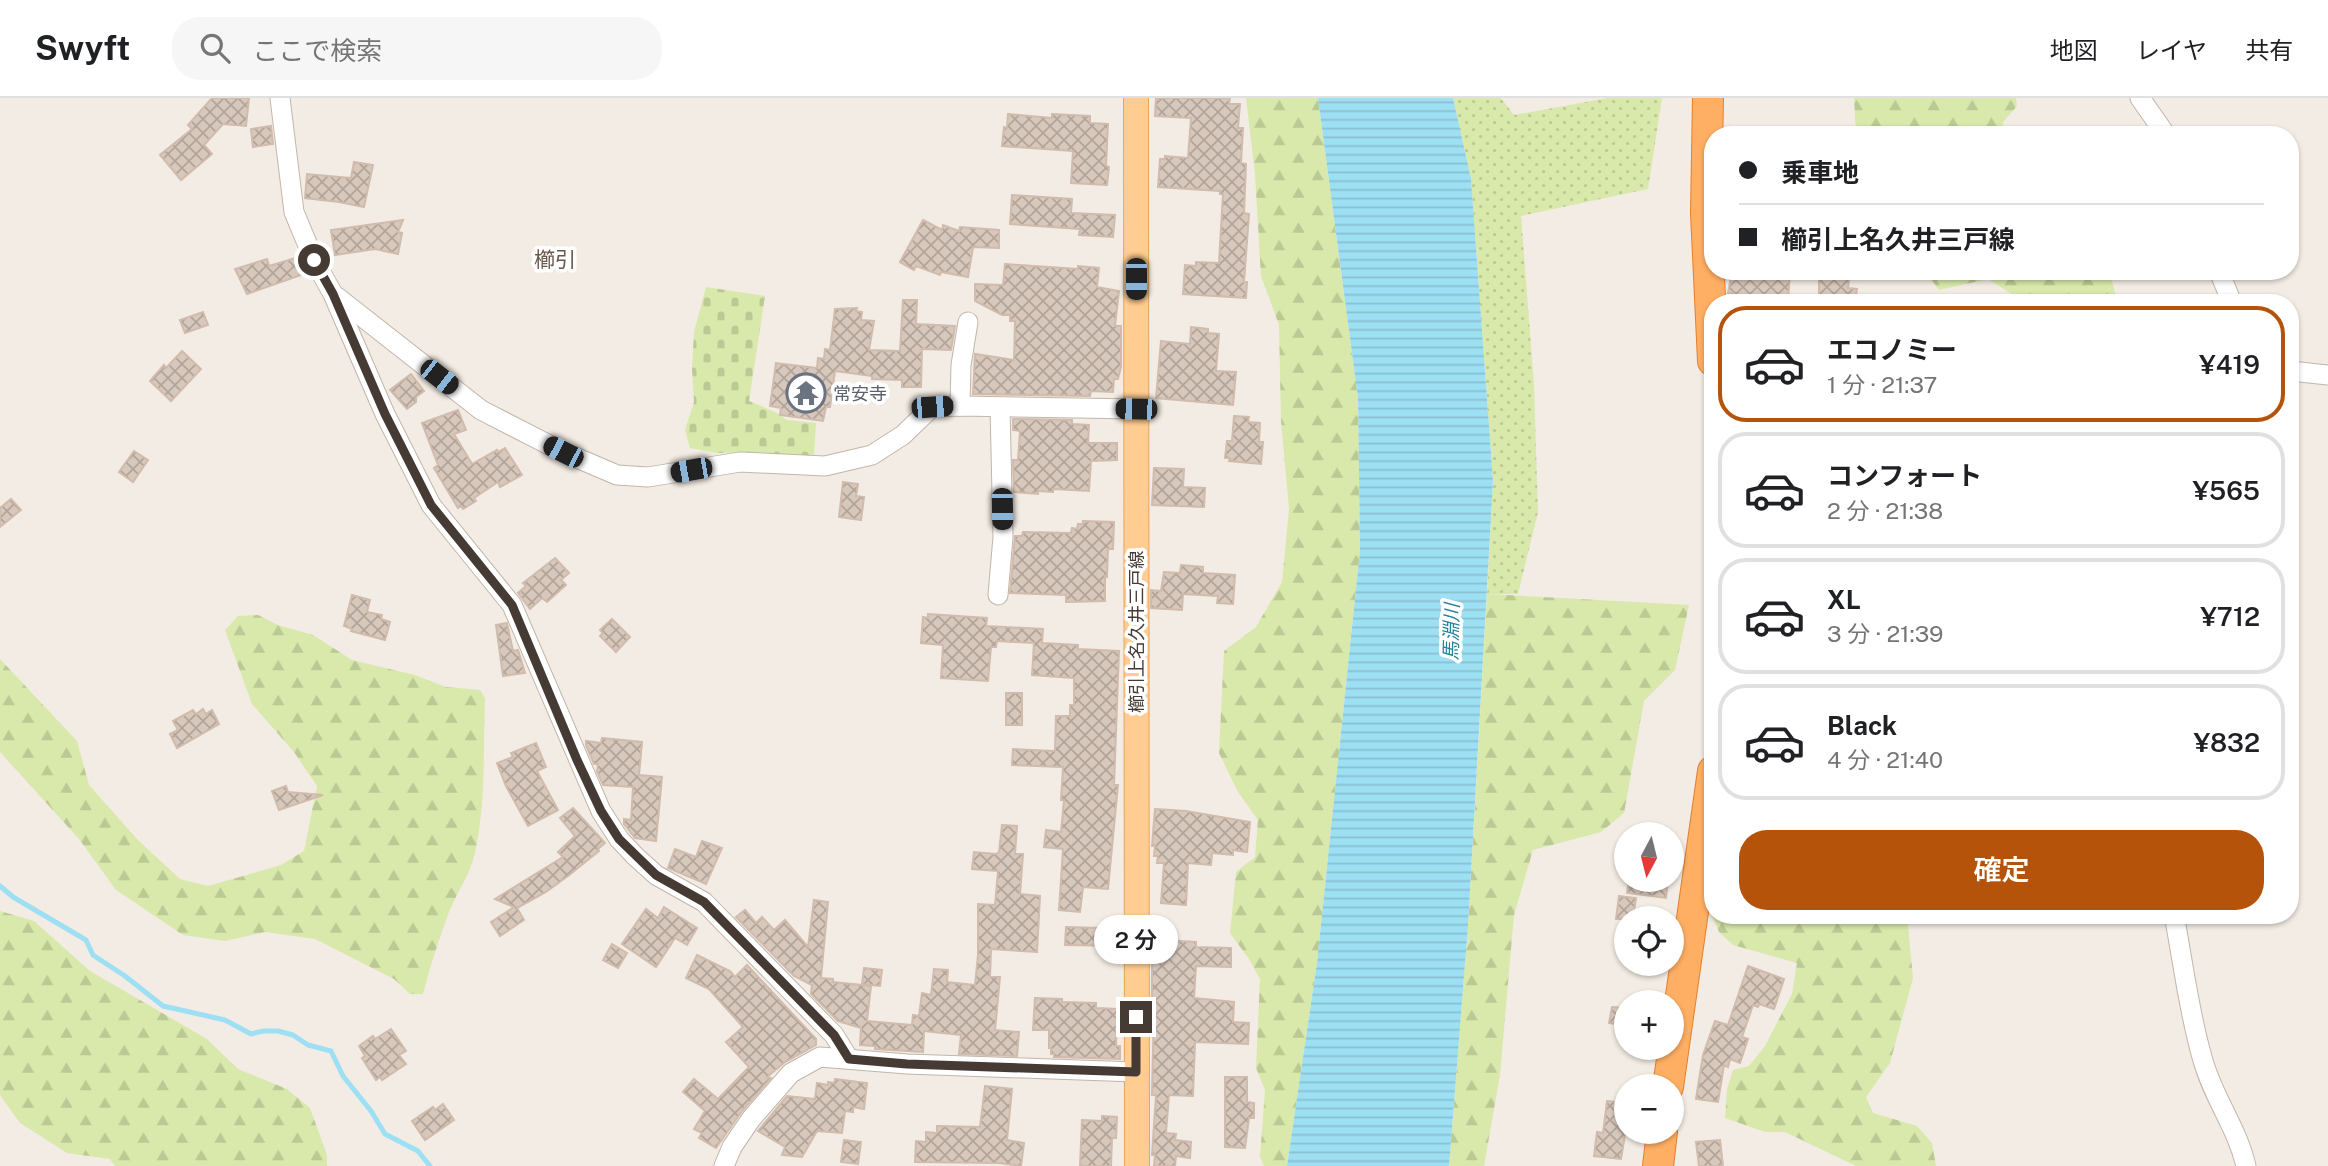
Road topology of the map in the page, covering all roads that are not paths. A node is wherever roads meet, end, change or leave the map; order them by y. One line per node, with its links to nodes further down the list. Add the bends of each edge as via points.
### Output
1 (280, 98): 7 (street, via 294,212)
2 (1136, 98): 13 (main road, 櫛引上名久井三戸線)
3 (2140, 98): 6 (street)
4 (1708, 99): 5 (highway)
5 (1708, 126)
6 (2160, 126)
7 (333, 294): 11 (street, via 481,410 617,475 648,477 740,462 825,466 872,454 903,435 932,407); 17 (street, via 431,505 512,605 577,760 619,839 656,875 704,902 834,1035)
8 (968, 322): 11 (street)
9 (2299, 372): 10 (street)
10 (2328, 375)
11 (960, 406): 12 (street)
12 (1000, 407): 13 (street); 14 (street, via 1003,537)
13 (1136, 409): 18 (main road, 櫛引上名久井三戸線)
14 (998, 595)
15 (1704, 834): 19 (highway)
16 (2176, 924): 24 (street, via 2202,1058 2241,1143)
17 (849, 1059): 18 (street); 21 (street, via 820,1057 791,1073 751,1119)
18 (1136, 1072): 22 (main road, 櫛引上名久井三戸線)
19 (1670, 1074)
20 (1661, 1144): 23 (highway)
21 (724, 1166)
22 (1137, 1166)
23 (1658, 1166)
24 (2246, 1166)

